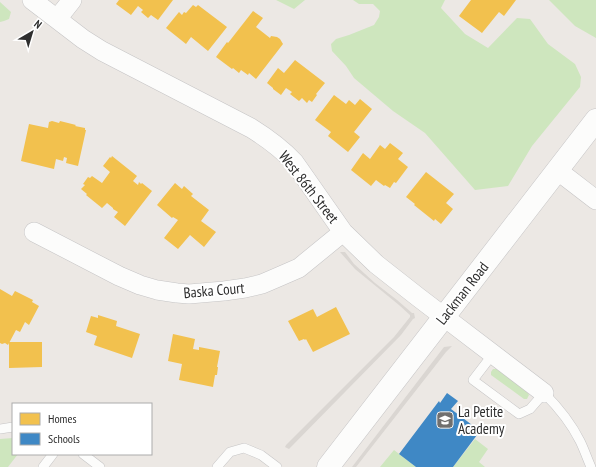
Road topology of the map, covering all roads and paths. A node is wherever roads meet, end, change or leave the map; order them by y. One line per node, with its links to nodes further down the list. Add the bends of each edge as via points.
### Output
1 (32, 0): 3 (street, West 86th Street)
2 (72, 0): 3 (street)
3 (57, 19): 8 (street, West 86th Street, via 102,51 265,136 294,162)
4 (596, 120): 5 (main road, Lackman Road)
5 (557, 170): 6 (street); 9 (main road, Lackman Road)
6 (596, 200)
7 (34, 232): 8 (street, Baska Court, via 140,285 177,294 189,294 262,284 299,268)
8 (344, 232): 9 (street, West 86th Street, via 376,264)
9 (444, 316): 10 (street, West 86th Street); 20 (main road, Lackman Road)
10 (493, 354): 11 (street, West 86th Street); 11 (lane, via 473,380 519,414 530,409)
11 (544, 393): 21 (lane, via 566,418)
12 (12, 427): 13 (lane)
13 (0, 429)
14 (52, 455): 16 (lane)
15 (84, 455): 17 (lane)
16 (42, 467)
17 (100, 467)
18 (217, 467): 19 (lane, via 230,452 244,448)
19 (277, 467)
20 (328, 467)
21 (591, 467)

